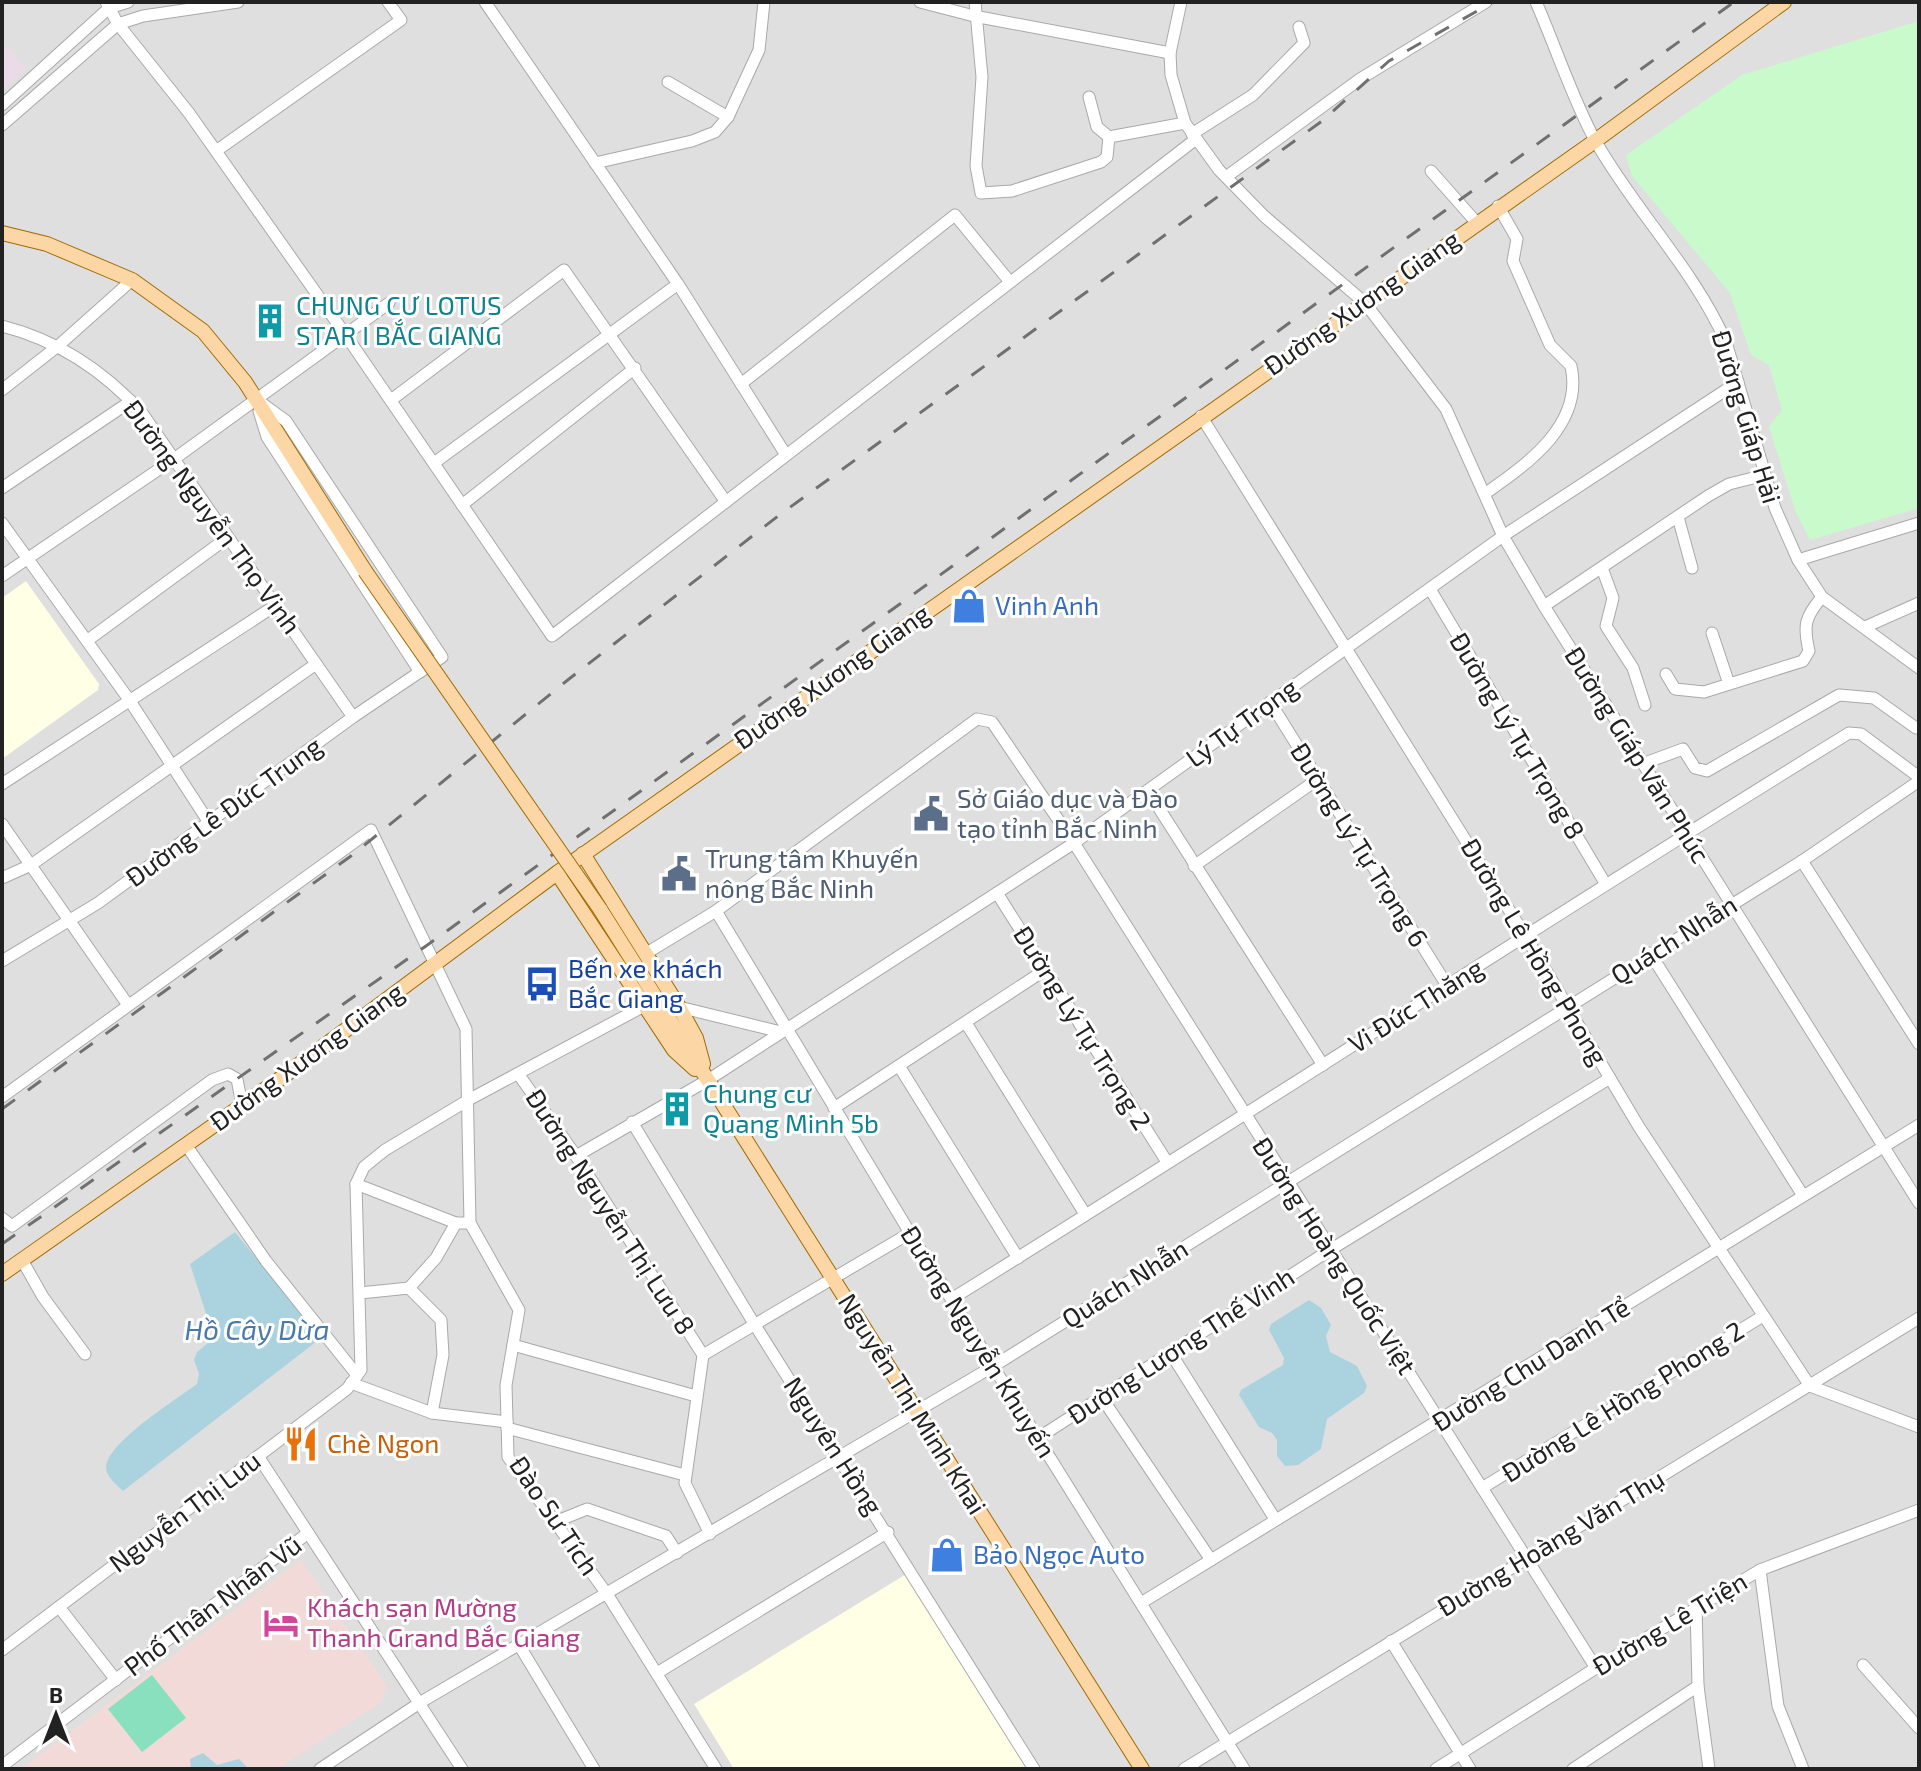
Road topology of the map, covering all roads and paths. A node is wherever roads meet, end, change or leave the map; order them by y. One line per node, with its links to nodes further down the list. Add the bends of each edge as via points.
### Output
1 (128, 2): 12 (street)
2 (238, 2): 14 (street)
3 (388, 2): 26 (street, via 401,20)
4 (485, 2): 27 (street)
5 (764, 2): 20 (street, via 759,50)
6 (920, 2): 13 (street)
7 (975, 2): 13 (street)
8 (1181, 2): 16 (street)
9 (1486, 2): 29 (street, via 1360,79)
10 (1536, 2): 25 (street, Đường Giáp Hải)
11 (1784, 2): 25 (main road, Đường Xương Giang)
12 (108, 5): 14 (street); 19 (street)
13 (974, 16): 16 (street); 23 (street, via 982,77 979,192 1012,191 1101,162 1107,157)
14 (118, 24): 22 (street); 26 (street)
15 (1299, 27): 24 (street, via 1304,43 1275,76)
16 (1170, 53): 21 (street, Đường Giáp Văn Phúc)
17 (668, 82): 20 (street)
18 (1089, 97): 23 (street, via 1097,127)
19 (2, 105)
20 (728, 117): 27 (street, via 715,132 692,141)
21 (1185, 123): 23 (street); 24 (street, Đường Giáp Văn Phúc)
22 (2, 125)
23 (1109, 137)
24 (1194, 137): 29 (street, Đường Giáp Văn Phúc); 34 (street)
25 (1595, 141): 30 (main road, Đường Xương Giang); 43 (street, Đường Giáp Hải, via 1698,288 1726,342)
26 (216, 151): 39 (street)
27 (595, 163): 35 (street)
28 (1431, 171): 31 (street)
29 (1226, 177): 37 (street, Đường Giáp Văn Phúc)
30 (1498, 206): 31 (main road, Đường Xương Giang); 55 (street, via 1517,239 1513,261 1550,345 1571,366 1573,386 1546,446)
31 (1476, 222): 37 (main road, Đường Xương Giang)
32 (2, 233): 33 (main road, Nguyễn Thị Minh Khai, via 47,244)
33 (132, 280): 41 (street); 46 (main road, Nguyễn Thị Minh Khai, via 203,331)
34 (1010, 282): 44 (street, via 955,215); 50 (street)
35 (678, 284): 40 (street); 44 (street)
36 (389, 303): 39 (street)
37 (1365, 303): 49 (main road, Đường Xương Giang); 55 (street, Đường Giáp Văn Phúc, via 1452,419)
38 (2, 326): 41 (street, Đường Nguyễn Thọ Vinh)
39 (345, 334): 46 (street); 47 (street)
40 (611, 334): 42 (street); 47 (street, via 564,270); 52 (street)
41 (58, 346): 45 (street); 48 (street, Đường Nguyễn Thọ Vinh)
42 (635, 368): 56 (street); 57 (street)
43 (1738, 382): 53 (street, Đường Giáp Hải); 61 (street, Lý Tự Trọng)
44 (741, 384): 50 (street)
45 (2, 390)
46 (256, 399): 51 (street); 79 (street, via 267,437); 79 (street, Đường Lê Đức Trung, via 286,421 442,657); 126 (main road, Nguyễn Thị Minh Khai, bridge, via 365,571 600,909)
47 (391, 400): 52 (street)
48 (131, 401): 51 (street, Đường Nguyễn Thọ Vinh); 54 (street)
49 (1201, 416): 76 (street, Đường Lê Hồng Phong); 97 (main road, Đường Xương Giang)
50 (786, 455): 56 (street)
51 (174, 459): 62 (street, Đường Nguyễn Thọ Vinh); 63 (street)
52 (434, 463): 57 (street)
53 (1765, 475): 58 (street, via 1729,484); 64 (street, Đường Giáp Hải)
54 (2, 488)
55 (1486, 493): 61 (street, Đường Giáp Văn Phúc)
56 (726, 502): 57 (street, via 552,636)
57 (462, 505)
58 (1678, 517): 65 (street); 66 (street)
59 (2, 523): 63 (street)
60 (1919, 523): 64 (street)
61 (1503, 536): 68 (street, Lý Tự Trọng); 72 (street, Đường Giáp Văn Phúc)
62 (227, 538): 71 (street, Đường Nguyễn Thọ Vinh); 75 (street)
63 (27, 557): 67 (street); 75 (street)
64 (1798, 560): 69 (street, Đường Giáp Hải)
65 (1602, 568): 72 (street); 84 (street, via 1613,598 1606,626 1633,668)
66 (1692, 568)
67 (2, 576)
68 (1430, 589): 76 (street, Lý Tự Trọng); 103 (street, Đường Lý Tự Trọng 8)
69 (1822, 597): 73 (street, Đường Giáp Hải); 81 (street, via 1806,615 1809,651 1803,661)
70 (1919, 603): 73 (street)
71 (276, 605): 77 (street, Đường Nguyễn Thọ Vinh); 82 (street)
72 (1544, 606): 87 (street, Đường Giáp Văn Phúc)
73 (1865, 627): 78 (street, Đường Giáp Hải)
74 (1712, 633): 81 (street)
75 (88, 640): 82 (street)
76 (1347, 647): 83 (street, Lý Tự Trọng); 108 (street, Đường Lê Hồng Phong)
77 (316, 664): 85 (street, Đường Nguyễn Thọ Vinh); 88 (street)
78 (1918, 665)
79 (420, 672): 85 (street, Đường Lê Đức Trung)
80 (1666, 674): 81 (street, via 1675,689 1687,693)
81 (1729, 684)
82 (130, 701): 88 (street); 91 (street)
83 (1270, 702): 89 (street, Đường Lý Tự Trọng 6); 92 (street, Lý Tự Trọng)
84 (1645, 705)
85 (353, 717): 93 (street, Đường Lê Đức Trung)
86 (1916, 728): 87 (street, via 1874,698 1839,695 1707,771 1695,768 1683,749)
87 (1645, 763): 95 (street, Đường Giáp Văn Phúc)
88 (171, 766): 93 (street); 99 (street)
89 (1318, 779): 100 (street); 114 (street, Đường Lý Tự Trọng 6)
90 (1919, 779): 95 (street, Vi Đức Thăng, via 1861,734 1849,733); 98 (street, Quách Nhẫn)
91 (2, 784)
92 (1148, 791): 96 (street, Lý Tự Trọng); 100 (street)
93 (208, 821): 107 (street, Đường Lê Đức Trung)
94 (2, 824): 99 (street)
95 (1686, 834): 103 (street, Vi Đức Thăng); 105 (street, Đường Giáp Văn Phúc)
96 (1074, 843): 104 (street, Lý Tự Trọng); 106 (street, Đường Hoàng Quốc Việt, via 992,722 977,719); 131 (street, Đường Hoàng Quốc Việt)
97 (583, 854): 101 (main road, Đường Xương Giang); 110 (main road)
98 (1802, 861): 105 (street, Quách Nhẫn); 121 (street)
99 (31, 865): 102 (street); 107 (street)
100 (1194, 866): 122 (street)
101 (557, 873): 112 (main road, Đường Xương Giang); 116 (main road)
102 (2, 878)
103 (1605, 883): 108 (street, Vi Đức Thăng)
104 (997, 893): 113 (street, Đường Lý Tự Trọng 2); 120 (street, Lý Tự Trọng)
105 (1730, 904): 109 (street, Quách Nhẫn); 135 (street, Đường Giáp Văn Phúc)
106 (716, 911): 110 (street, Đường Hoàng Quốc Việt); 120 (street, Đường Nguyễn Khuyến)
107 (67, 920): 111 (street, Đường Lê Đức Trung); 115 (street)
108 (1526, 937): 114 (street, Vi Đức Thăng); 117 (street, Đường Lê Hồng Phong)
109 (1650, 953): 117 (street, Quách Nhẫn); 140 (street)
110 (645, 954): 118 (main road)
111 (2, 961)
112 (435, 963): 115 (street, Đào Sư Tích, via 371,830); 128 (street, Đào Sư Tích, via 466,1029); 129 (main road, Đường Xương Giang)
113 (1045, 970): 119 (street); 137 (street, Đường Lý Tự Trọng 2)
114 (1448, 987): 122 (street, Vi Đức Thăng)
115 (128, 1005): 127 (street)
116 (646, 1005): 124 (street); 126 (main road, via 674,1050)
117 (1567, 1005): 125 (street, Đường Lê Hồng Phong); 138 (street, Quách Nhẫn)
118 (679, 1007): 120 (street); 126 (main road, via 696,1038)
119 (966, 1023): 123 (street); 142 (street)
120 (784, 1031): 126 (street, Lý Tự Trọng); 130 (street, Đường Nguyễn Khuyến)
121 (1919, 1044)
122 (1323, 1065): 131 (street, Vi Đức Thăng)
123 (899, 1066): 130 (street); 149 (street)
124 (519, 1075): 128 (street); 136 (street, Đường Nguyễn Thị Lưu 8)
125 (1610, 1078): 147 (street, Đường Lê Hồng Phong); 148 (street, Đường Lương Thế Vinh)
126 (708, 1080): 132 (street, Lý Tự Trọng); 152 (main road, Nguyễn Thị Minh Khai)
127 (2, 1097)
128 (470, 1099): 139 (street, via 385,1150 364,1167); 145 (street, Đào Sư Tích)
129 (242, 1105): 134 (main road, Đường Xương Giang); 143 (street, via 237,1079 228,1074 212,1080 12,1226)
130 (834, 1108): 146 (street, Đường Nguyễn Khuyến)
131 (1244, 1116): 137 (street, Vi Đức Thăng); 138 (street, Đường Hoàng Quốc Việt)
132 (632, 1122): 136 (street, Lý Tự Trọng); 158 (street, Nguyên Hồng)
133 (1919, 1125): 135 (street, Đường Chu Danh Tể)
134 (186, 1145): 150 (main road, Đường Xương Giang); 164 (street)
135 (1883, 1147): 140 (street, Đường Chu Danh Tể); 141 (street, Đường Giáp Văn Phúc)
136 (576, 1156): 161 (street, Đường Nguyễn Thị Lưu 8)
137 (1167, 1162): 142 (street, Vi Đức Thăng)
138 (1287, 1182): 148 (street, Đường Hoàng Quốc Việt); 163 (street, Quách Nhẫn)
139 (356, 1184): 144 (street); 154 (street)
140 (1802, 1194): 147 (street, Đường Chu Danh Tể)
141 (1919, 1203)
142 (1085, 1214): 149 (street, Vi Đức Thăng)
143 (4, 1223)
144 (456, 1223): 145 (street); 153 (street, via 436,1258)
145 (470, 1223): 159 (street, Đào Sư Tích, via 517,1305)
146 (910, 1233): 152 (street); 155 (street, Đường Nguyễn Khuyến)
147 (1719, 1248): 156 (street, Đường Lê Hồng Phong); 170 (street, Đường Chu Danh Tể)
148 (1330, 1250): 162 (street, Đường Lương Thế Vinh); 170 (street, Đường Hoàng Quốc Việt)
149 (1018, 1258): 155 (street, Vi Đức Thăng)
150 (22, 1260): 151 (main road, Đường Xương Giang); 160 (street)
151 (2, 1274)
152 (834, 1280): 158 (street); 169 (main road, Nguyễn Thị Minh Khai)
153 (409, 1288): 154 (street); 168 (street, via 438,1315 442,1327 443,1355)
154 (360, 1293): 164 (street, via 363,1346 361,1370)
155 (953, 1298): 163 (street, Đường Nguyễn Khuyến)
156 (1763, 1316): 165 (street, Đường Lê Hồng Phong); 177 (street, Đường Lê Hồng Phong 2)
157 (1919, 1318): 165 (street, Đường Hoàng Văn Thụ)
158 (753, 1322): 161 (street); 175 (street, Nguyên Hồng)
159 (513, 1345): 166 (street); 171 (street, Đào Sư Tích)
160 (85, 1354)
161 (703, 1355): 166 (street, Đường Nguyễn Thị Lưu 8)
162 (1172, 1355): 167 (street, Đường Lương Thế Vinh); 179 (street)
163 (992, 1367): 169 (street, Quách Nhẫn); 173 (street, Đường Nguyễn Khuyến)
164 (354, 1379): 168 (street); 174 (street, Nguyễn Thị Lưu)
165 (1810, 1386): 172 (street); 185 (street, Đường Hoàng Văn Thụ)
166 (696, 1396): 176 (street, Đường Nguyễn Thị Lưu 8)
167 (1102, 1398): 173 (street, Đường Lương Thế Vinh); 186 (street)
168 (432, 1413): 171 (street)
169 (917, 1413): 175 (street, Quách Nhẫn); 210 (main road, Nguyễn Thị Minh Khai)
170 (1440, 1421): 177 (street, Đường Hoàng Quốc Việt); 179 (street, Đường Chu Danh Tể)
171 (507, 1425): 176 (street); 180 (street, Đào Sư Tích, via 510,1461)
172 (1919, 1427)
173 (1038, 1438): 189 (street, Đường Nguyễn Khuyến)
174 (258, 1456): 182 (street); 190 (street, Nguyễn Thị Lưu)
175 (841, 1459): 181 (street, Nguyên Hồng); 183 (street, Quách Nhẫn)
176 (685, 1475): 183 (street, Đường Nguyễn Thị Lưu 8, via 689,1497)
177 (1482, 1488): 185 (street, Đường Hoàng Quốc Việt)
178 (1919, 1510): 187 (street, Đường Lê Triện)
179 (1275, 1519): 186 (street, Đường Chu Danh Tể)
180 (555, 1522): 184 (street, via 587,1509 666,1536); 188 (street, Đào Sư Tích)
181 (888, 1532): 197 (street); 209 (street, Nguyên Hồng)
182 (308, 1533): 198 (street, Phố Thân Nhân Vũ); 200 (street)
183 (710, 1534): 184 (street, Quách Nhẫn)
184 (677, 1553): 188 (street, Quách Nhẫn)
185 (1525, 1557): 192 (street, Đường Hoàng Văn Thụ); 196 (street, Đường Hoàng Quốc Việt)
186 (1211, 1560): 189 (street, Đường Chu Danh Tể)
187 (1760, 1570): 191 (street, Đường Lê Triện); 217 (street, via 1778,1706)
188 (607, 1594): 193 (street, Quách Nhẫn); 197 (street, Đào Sư Tích)
189 (1141, 1603): 202 (street, Đường Nguyễn Khuyến)
190 (59, 1607): 194 (street, Nguyễn Thị Lưu); 198 (street)
191 (1696, 1607): 196 (street, Đường Lê Triện); 199 (street)
192 (1391, 1641): 202 (street, Đường Hoàng Văn Thụ); 203 (street)
193 (519, 1645): 200 (street, Quách Nhẫn); 207 (street)
194 (2, 1650)
195 (1863, 1665): 201 (street)
196 (1596, 1668): 203 (street, Đường Lê Triện)
197 (657, 1673): 208 (street, Đào Sư Tích)
198 (116, 1680): 204 (street, Phố Thân Nhân Vũ)
199 (1698, 1686): 215 (street); 216 (street)
200 (421, 1702): 205 (street, Quách Nhẫn); 206 (street)
201 (1919, 1728)
202 (1227, 1742): 211 (street, Đường Hoàng Văn Thụ); 212 (street, Đường Nguyễn Khuyến)
203 (1460, 1754): 213 (street, Đường Lê Triện); 214 (street)
204 (2, 1766)
205 (320, 1769)
206 (462, 1769)
207 (594, 1769)
208 (716, 1769)
209 (1034, 1769)
210 (1142, 1769)
211 (1184, 1769)
212 (1244, 1769)
213 (1436, 1769)
214 (1470, 1769)
215 (1573, 1769)
216 (1709, 1769)
217 (1803, 1769)

